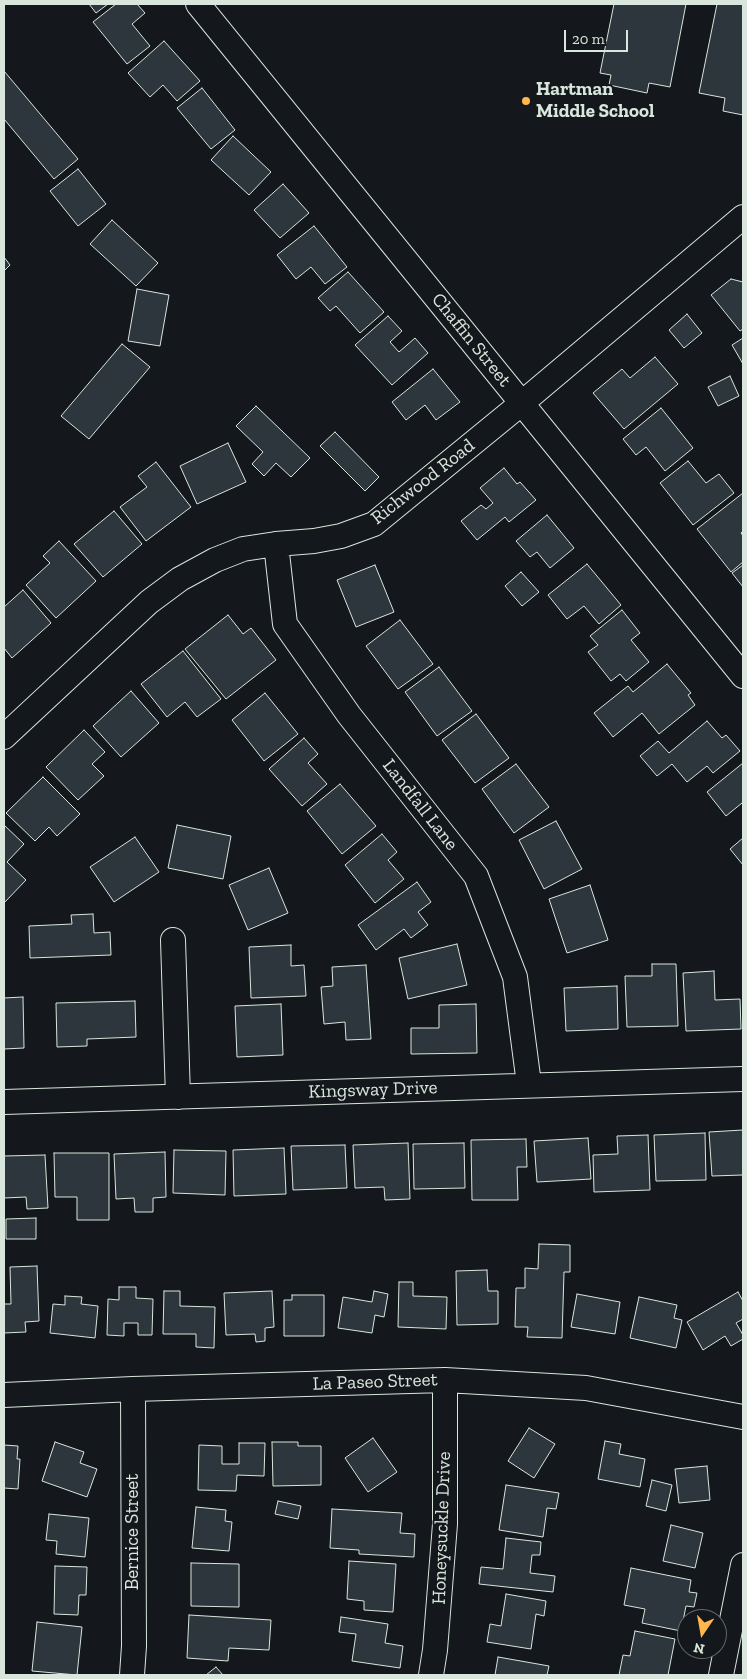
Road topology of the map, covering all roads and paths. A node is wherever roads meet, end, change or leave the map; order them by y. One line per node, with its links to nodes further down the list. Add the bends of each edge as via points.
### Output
1 (198, 4): 3 (street, Chaffin Street)
2 (743, 216): 3 (street, Richwood Road)
3 (522, 403): 4 (street, Richwood Road, via 374,524 341,536); 5 (street, Chaffin Street)
4 (276, 544): 6 (street, Richwood Road, via 243,549 180,579 149,602); 9 (street, Landfall Lane, via 286,624 349,715 476,876 515,978)
5 (743, 676)
6 (4, 737)
7 (173, 940): 10 (street)
8 (743, 1078): 9 (street, Kingsway Drive)
9 (529, 1084): 10 (street, Kingsway Drive)
10 (178, 1098): 11 (street, Kingsway Drive)
11 (4, 1102)
12 (445, 1380): 13 (street, La Paseo Street); 15 (street, La Paseo Street, via 586,1388); 18 (street, Honeysuckle Drive, via 445,1524 436,1650)
13 (133, 1388): 14 (street, La Paseo Street); 17 (street, Bernice Street)
14 (4, 1395)
15 (743, 1417)
16 (743, 1566): 19 (street)
17 (132, 1675)
18 (431, 1675)
19 (721, 1675)

